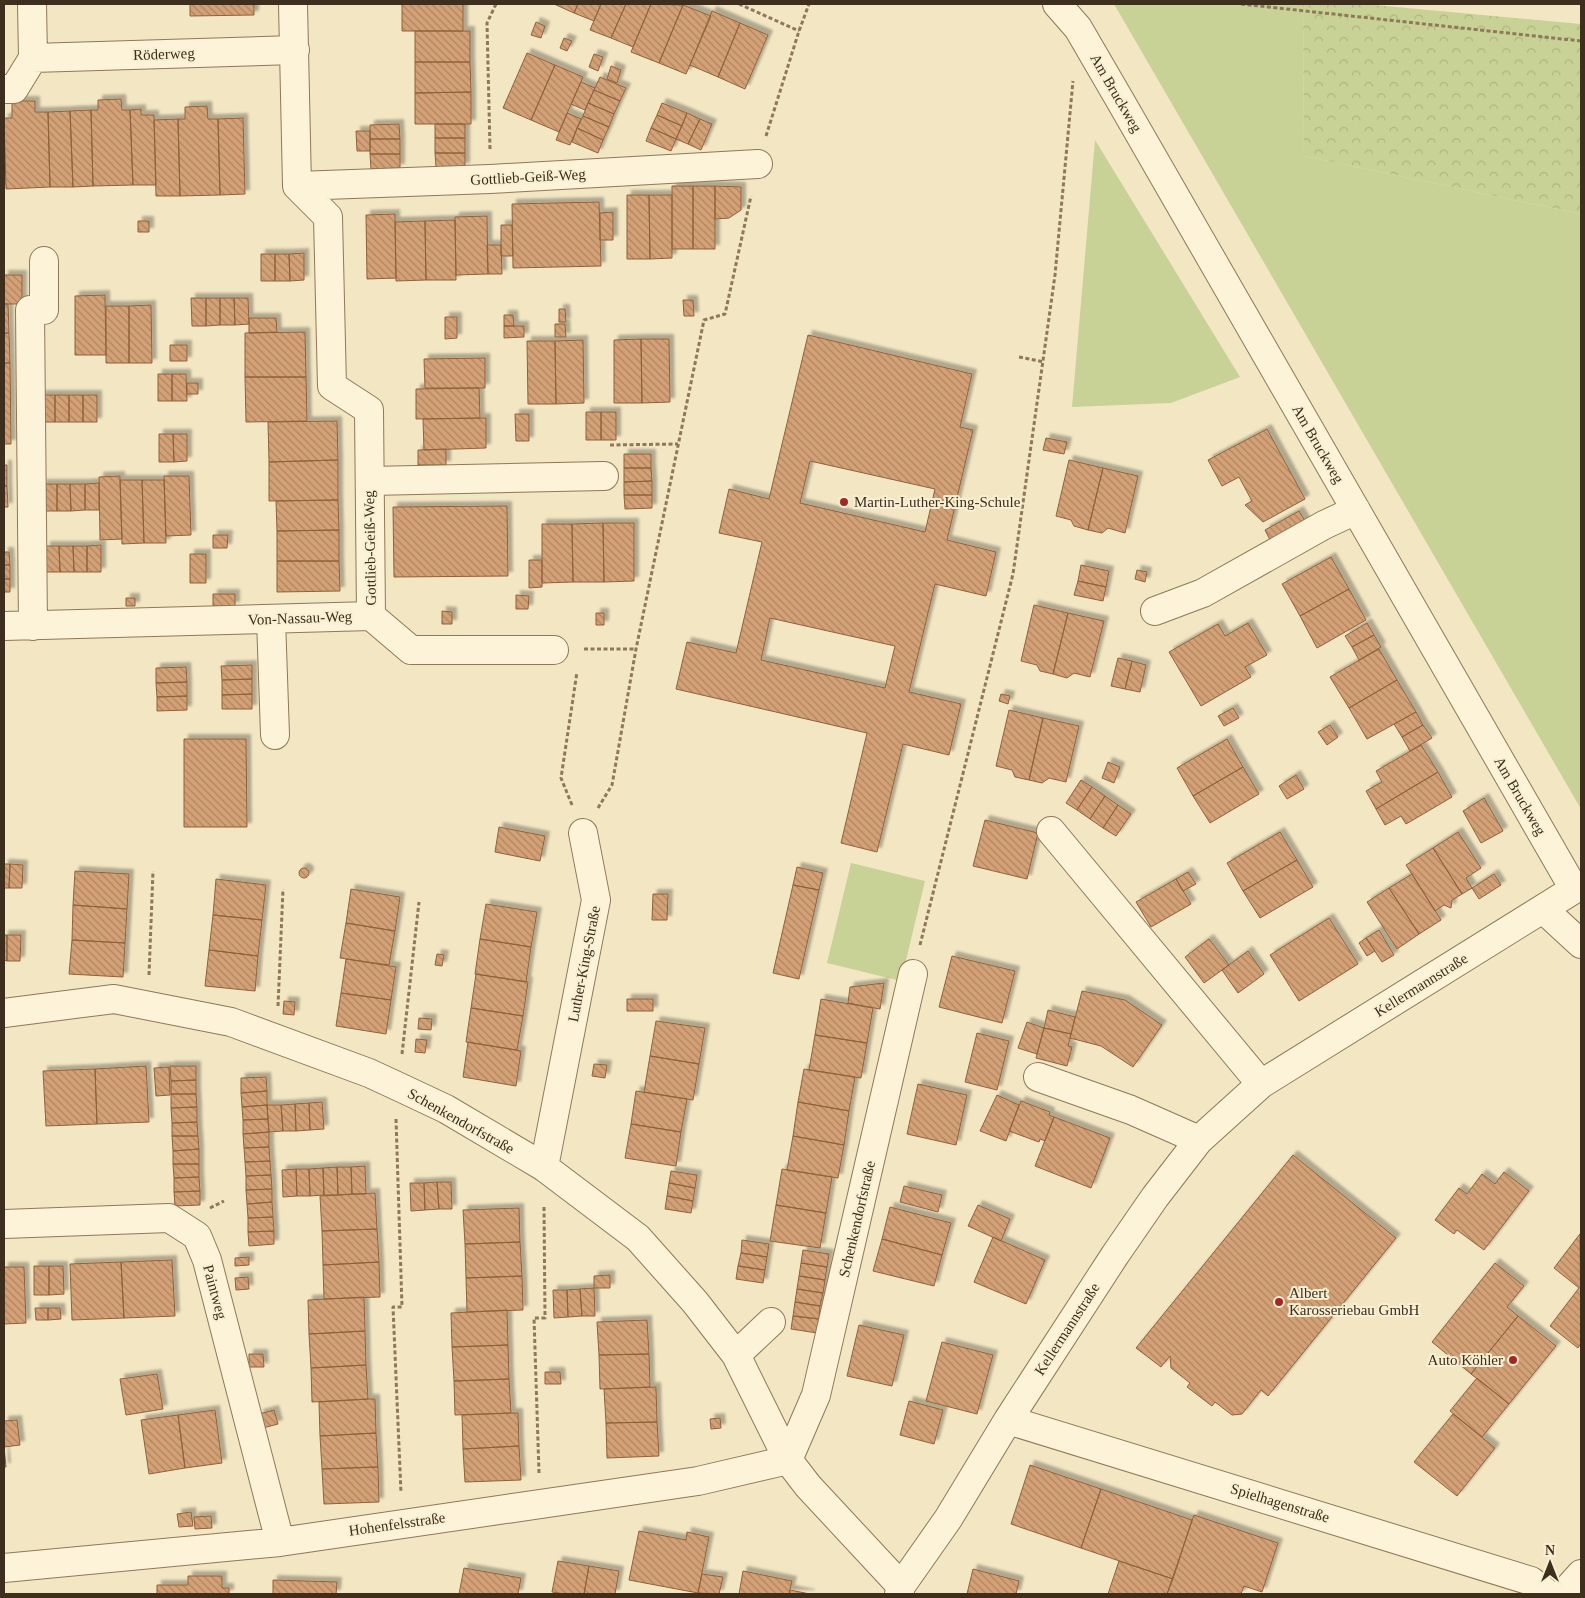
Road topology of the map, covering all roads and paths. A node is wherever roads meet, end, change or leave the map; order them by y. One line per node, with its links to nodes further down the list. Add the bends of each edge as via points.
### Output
1 (32, 4): 11 (street)
2 (293, 4): 10 (street)
3 (495, 4): 15 (path, via 487,23)
4 (739, 4): 8 (path)
5 (809, 4): 8 (path)
6 (1057, 4): 23 (street, Am Bruckweg, via 1078,28)
7 (1241, 4): 9 (path)
8 (799, 31): 14 (path)
9 (1581, 40)
10 (295, 50): 11 (street, Röderweg); 16 (street)
11 (33, 58): 13 (street, via 14,89)
12 (1074, 77): 19 (path, via 1056,275)
13 (4, 89)
14 (758, 164): 15 (street, Gottlieb-Geiß-Weg); 20 (path, via 725,314 704,320)
15 (490, 179): 16 (street, Gottlieb-Geiß-Weg)
16 (297, 186): 22 (street, Gottlieb-Geiß-Weg, via 328,218 332,386 369,410)
17 (44, 261): 28 (street, via 44,310 30,310)
18 (1019, 357): 19 (path)
19 (1044, 362): 40 (path, via 1013,574)
20 (678, 444): 21 (path, via 604,445); 29 (path)
21 (604, 476): 22 (street, Gottlieb-Geiß-Weg)
22 (370, 481): 25 (street, Gottlieb-Geiß-Weg)
23 (1356, 510): 24 (street, via 1203,593); 35 (street, Am Bruckweg)
24 (1155, 611)
25 (371, 616): 26 (street, Von-Nassau-Weg); 30 (street, Von-Nassau-Weg, via 411,650)
26 (270, 619): 28 (street, Von-Nassau-Weg); 31 (street)
27 (4, 626): 28 (street, Von-Nassau-Weg)
28 (33, 626)
29 (636, 649): 30 (path); 33 (path, via 612,785)
30 (567, 650): 33 (path, via 561,778)
31 (275, 735)
32 (1051, 831): 45 (street)
33 (583, 833): 48 (street, Luther-King-Straße, via 596,900)
34 (153, 871): 41 (path)
35 (1577, 887): 38 (street, Kellermannstraße)
36 (283, 889): 43 (path)
37 (419, 902): 46 (path, via 403,1049)
38 (1543, 909): 39 (street); 45 (street, Kellermannstraße)
39 (1581, 944)
40 (913, 974): 53 (street, Schenkendorfstraße, via 816,1394)
41 (148, 1006): 42 (street, Schenkendorfstraße, via 114,999); 43 (street, Schenkendorfstraße, via 231,1022)
42 (4, 1013)
43 (276, 1039): 46 (street, Schenkendorfstraße)
44 (1038, 1077): 47 (street, via 1131,1110)
45 (1261, 1084): 47 (street, Kellermannstraße)
46 (395, 1085): 48 (street, Schenkendorfstraße, via 446,1109); 55 (path, via 402,1307 393,1307)
47 (1199, 1140): 52 (street, Kellermannstraße, via 1115,1255)
48 (544, 1168): 51 (street, Schenkendorfstraße, via 638,1238); 54 (path, via 546,1318 534,1318)
49 (4, 1224): 56 (street, Paintweg, via 169,1218 197,1236 207,1260)
50 (771, 1322): 51 (street)
51 (736, 1355): 53 (street, Schenkendorfstraße)
52 (1008, 1420): 59 (street, Kellermannstraße); 60 (street, Spielhagenstraße, via 1531,1581)
53 (788, 1460): 54 (street, Hohenfelsstraße, via 698,1481); 59 (street, Schenkendorfstraße)
54 (540, 1504): 55 (street, Hohenfelsstraße)
55 (402, 1523): 56 (street, Hohenfelsstraße)
56 (280, 1542): 57 (street, Hohenfelsstraße)
57 (4, 1568)
58 (1581, 1574): 61 (street)
59 (900, 1590)
60 (1548, 1594)
61 (1563, 1594)

